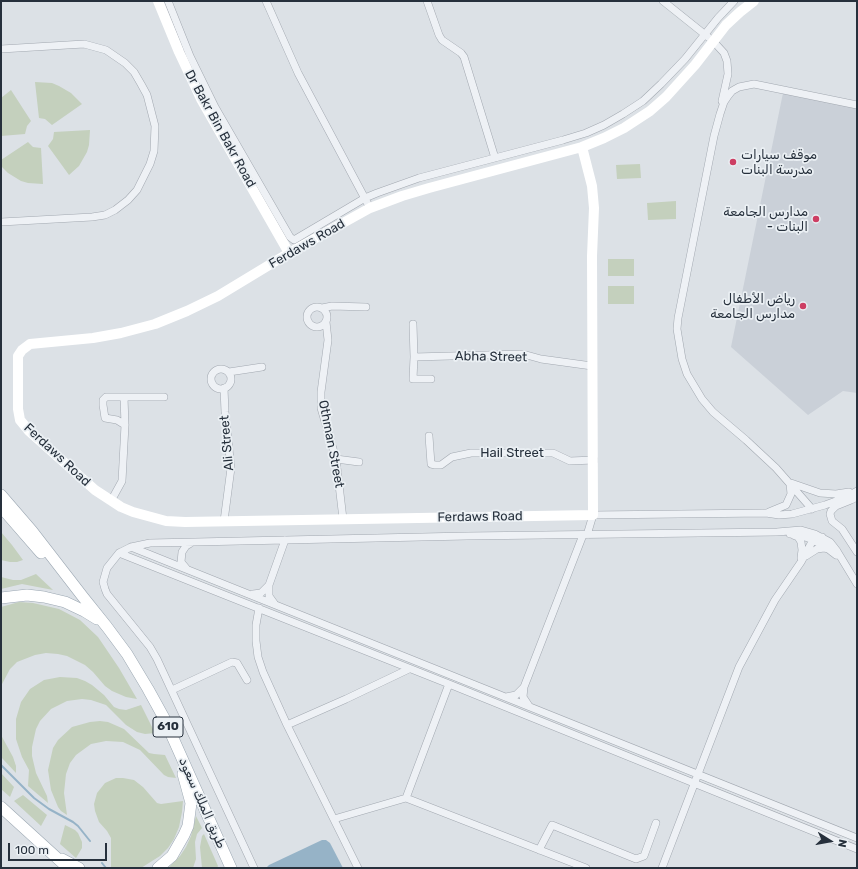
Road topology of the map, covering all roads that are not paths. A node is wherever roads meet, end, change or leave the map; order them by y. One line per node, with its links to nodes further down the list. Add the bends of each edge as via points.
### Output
1 (158, 1): 18 (street, Dr Bakr Bin Bakr Road, via 201,99)
2 (168, 1): 15 (street, via 190,56 215,107 292,239 297,239)
3 (266, 1): 15 (street, via 298,73)
4 (427, 1): 14 (street, via 442,40 464,57)
5 (663, 1): 8 (street)
6 (734, 1): 8 (street)
7 (754, 1): 9 (street, Ferdaws Road)
8 (705, 34): 9 (street); 14 (street, via 661,84 623,114 586,133)
9 (713, 41): 12 (street, via 727,61 728,74); 13 (street, Ferdaws Road, via 680,84 650,111 624,128)
10 (1, 49): 17 (street, via 84,44 106,50 126,63 141,84 152,112 155,138 154,152 143,178 128,200 115,210 92,217)
11 (857, 105): 12 (street, via 754,84 744,85 732,91 724,102)
12 (720, 114): 36 (street, via 680,305 677,329 679,346 687,374 702,400)
13 (582, 147): 16 (street, Ferdaws Road, via 429,188); 24 (street, via 593,197)
14 (495, 158): 15 (street, via 419,178)
15 (365, 198): 16 (street)
16 (370, 208): 18 (street, Ferdaws Road)
17 (1, 222)
18 (289, 254): 40 (street, Ferdaws Road, via 218,296 155,324 120,334 30,344 22,350 18,356 20,420 28,432)
19 (366, 307): 20 (street)
20 (322, 308): 21 (street, via 327,316); 21 (street, via 312,308 307,319 316,327)
21 (326, 322): 33 (street, Othman Street, via 328,340 321,392 322,408)
22 (413, 324): 23 (street)
23 (414, 357): 24 (street, Abha Street, via 523,354); 27 (street, via 413,379)
24 (592, 366): 34 (street)
25 (262, 367): 26 (street)
26 (228, 372): 28 (street, via 231,381); 28 (street, via 214,372 212,378 213,384 218,388)
27 (431, 379)
28 (224, 388): 46 (street, Ali Street, via 231,468)
29 (124, 397): 30 (street); 31 (street); 31 (street, via 106,396 103,405 105,418)
30 (164, 397)
31 (125, 422): 40 (street, via 122,481)
32 (429, 436): 34 (street, Hail Street, via 431,464 435,465 471,454 553,453 570,461)
33 (336, 459): 35 (street); 45 (street, Othman Street)
34 (594, 460): 44 (street)
35 (359, 462)
36 (789, 483): 37 (street, via 828,494); 42 (street); 43 (street, via 791,494 786,506)
37 (857, 490): 42 (street, via 844,498)
38 (1, 494): 64 (main road)
39 (857, 497): 56 (street, via 836,506 830,514 832,521 842,529)
40 (111, 501): 46 (street, Ferdaws Road, via 132,512 166,521)
41 (1, 508): 64 (main road)
42 (812, 509): 43 (street, via 792,514)
43 (766, 513): 44 (street)
44 (593, 515): 45 (street, Ferdaws Road); 49 (street)
45 (343, 519): 46 (street, Ferdaws Road)
46 (224, 521)
47 (777, 532): 48 (street); 49 (street); 50 (street, via 801,530)
48 (791, 534): 52 (street); 58 (street, via 798,537 801,542)
49 (585, 535): 51 (street); 74 (street)
50 (822, 537): 52 (street); 59 (street, via 833,546)
51 (285, 540): 53 (street); 62 (street)
52 (813, 540): 55 (street); 58 (street)
53 (193, 542): 54 (street); 60 (street, via 182,552 181,562)
54 (131, 546): 57 (street); 60 (street)
55 (831, 550): 58 (street, via 814,550); 59 (street)
56 (857, 552)
57 (119, 553): 67 (street); 75 (street, via 107,568 103,582 105,589 150,647)
58 (801, 562): 80 (street, via 775,600 739,667)
59 (843, 562): 61 (street)
60 (187, 569): 63 (street)
61 (857, 584)
62 (269, 585): 63 (street, via 261,593); 66 (street, via 269,596)
63 (250, 594): 66 (street)
64 (83, 597): 68 (main road, طريق الملك سعود / 610)
65 (1, 598): 68 (main road, via 27,595 66,602)
66 (274, 604): 69 (street)
67 (260, 608): 70 (street); 78 (street, via 256,625 258,658)
68 (107, 626): 79 (main road, طريق الملك سعود / 610, via 148,689)
69 (341, 630): 70 (street); 76 (street)
70 (337, 639): 71 (street)
71 (409, 668): 73 (street); 78 (street)
72 (247, 680): 75 (street, via 237,662 232,662)
73 (449, 684): 81 (street); 82 (street)
74 (524, 687): 76 (street, via 516,695); 77 (street, via 523,697)
75 (172, 690): 94 (street)
76 (506, 697): 77 (street)
77 (529, 706): 80 (street)
78 (287, 725): 84 (street)
79 (176, 745): 92 (main road, via 190,803 190,814 180,844 172,856); 93 (main road, طريق الملك سعود / 610)
80 (699, 774): 81 (street); 86 (street)
81 (695, 784): 87 (street); 97 (street)
82 (406, 798): 84 (street); 88 (street)
83 (1, 807): 89 (main road)
84 (334, 819): 95 (street)
85 (656, 823): 88 (street, via 644,856 636,859 552,825)
86 (857, 838)
87 (857, 849)
88 (540, 850): 96 (street)
89 (51, 853): 90 (main road); 91 (main road)
90 (68, 868)
91 (79, 868)
92 (158, 868)
93 (231, 868)
94 (254, 868)
95 (358, 868)
96 (586, 868)
97 (662, 868)

